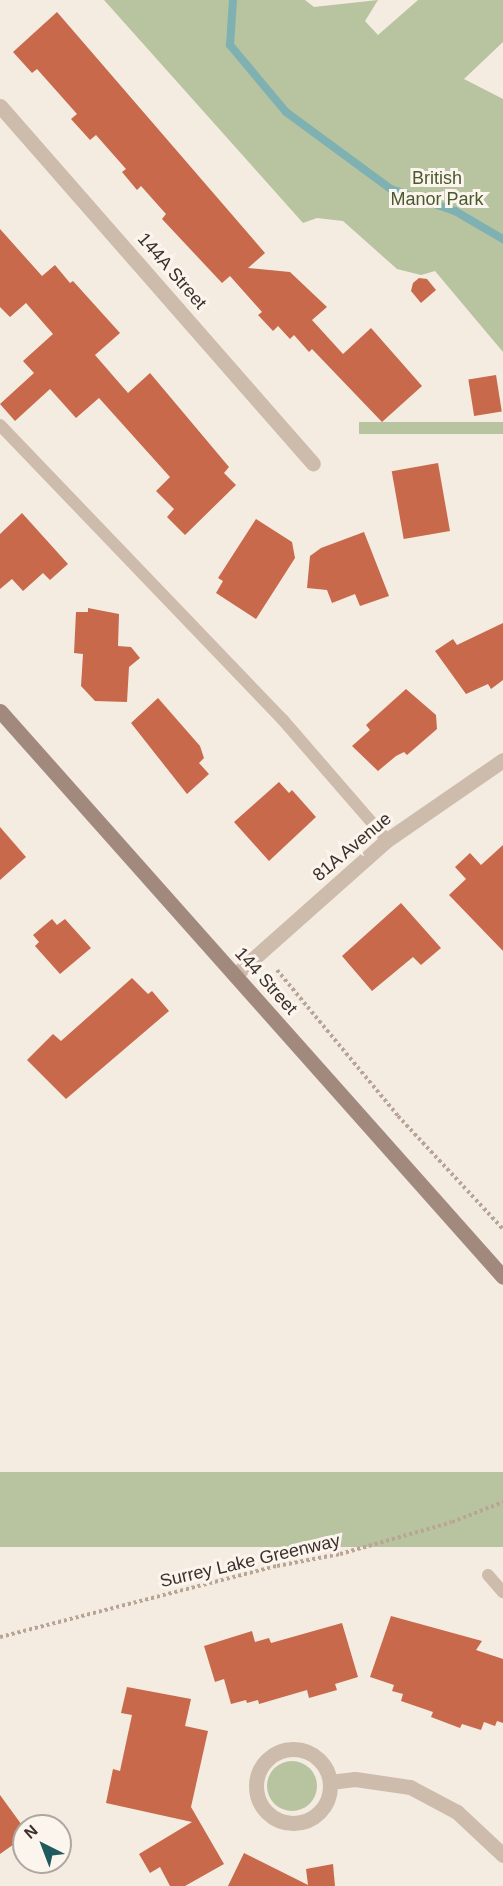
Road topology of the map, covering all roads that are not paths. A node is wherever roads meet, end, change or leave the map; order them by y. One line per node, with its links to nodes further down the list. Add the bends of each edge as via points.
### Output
1 (0, 106): 3 (street, 144A Street)
2 (0, 425): 6 (lane, via 283,720)
3 (313, 463)
4 (0, 711): 7 (main road, 144 Street)
5 (503, 760): 6 (street, 81A Avenue)
6 (387, 840): 7 (street, 81A Avenue)
7 (235, 975): 8 (main road, 144 Street)
8 (503, 1277)
9 (488, 1575): 10 (lane)
10 (503, 1592)
11 (330, 1782): 11 (street, via 321,1761 311,1753 289,1749 267,1759 260,1769 256,1794 270,1816 295,1823 318,1814 330,1793); 12 (street, via 355,1779 410,1787 457,1812)
12 (503, 1855)

